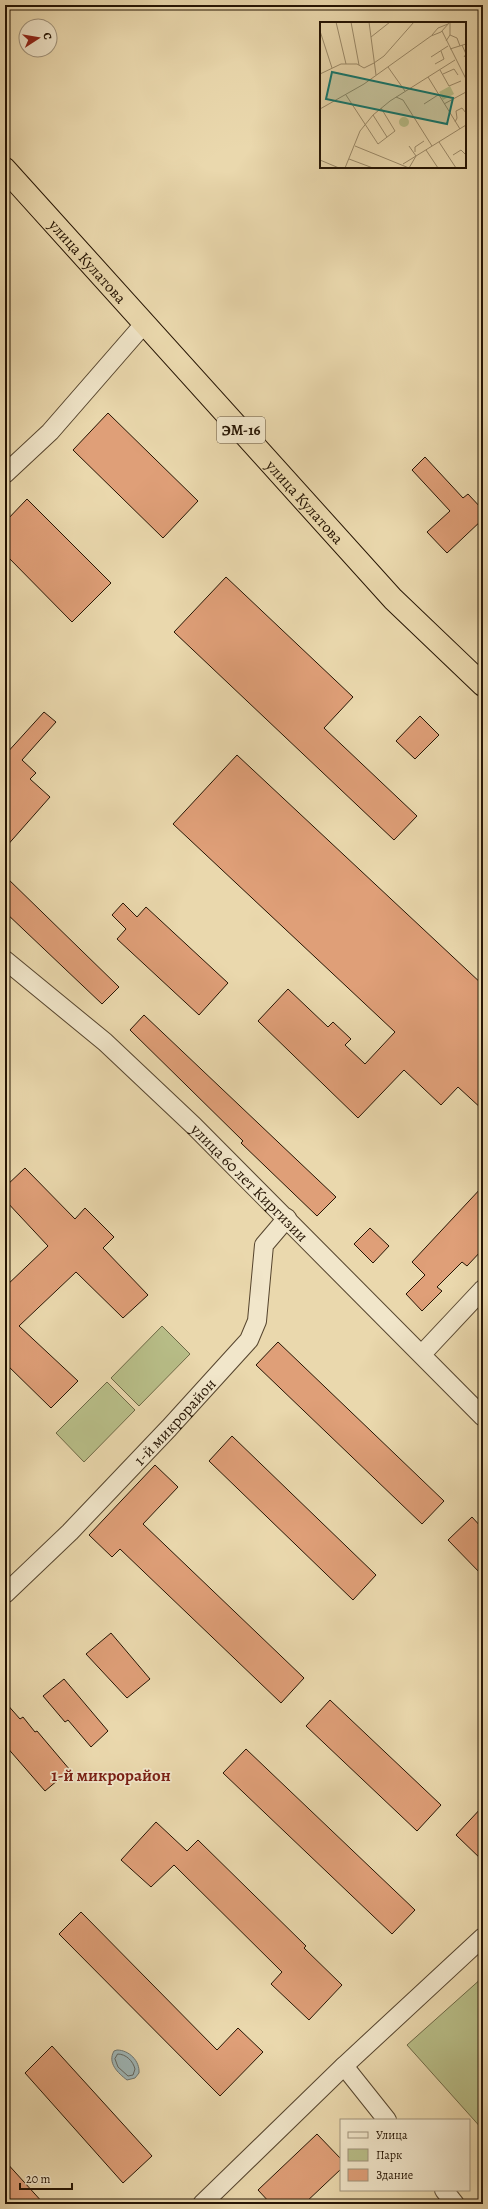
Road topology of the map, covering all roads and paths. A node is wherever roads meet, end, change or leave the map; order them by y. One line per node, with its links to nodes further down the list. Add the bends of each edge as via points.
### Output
1 (5, 169): 2 (highway, улица Кулатова / ЭМ-16)
2 (144, 324): 3 (street, via 50,432); 4 (highway, улица Кулатова / ЭМ-16, via 394,599)
3 (5, 474)
4 (483, 685)
5 (5, 960): 6 (street, улица 60 лет Киргизии, via 105,1042)
6 (287, 1218): 8 (street, улица 60 лет Киргизии); 10 (street, 1-й микрорайон, via 264,1245 257,1321 249,1340 75,1527)
7 (483, 1289): 8 (street)
8 (422, 1354): 9 (street, улица 60 лет Киргизии)
9 (483, 1417)
10 (5, 1594)
11 (483, 1937): 12 (street)
12 (344, 2066): 13 (street); 15 (street)
13 (386, 2119)
14 (445, 2191): 16 (street)
15 (202, 2204)
16 (455, 2204)

